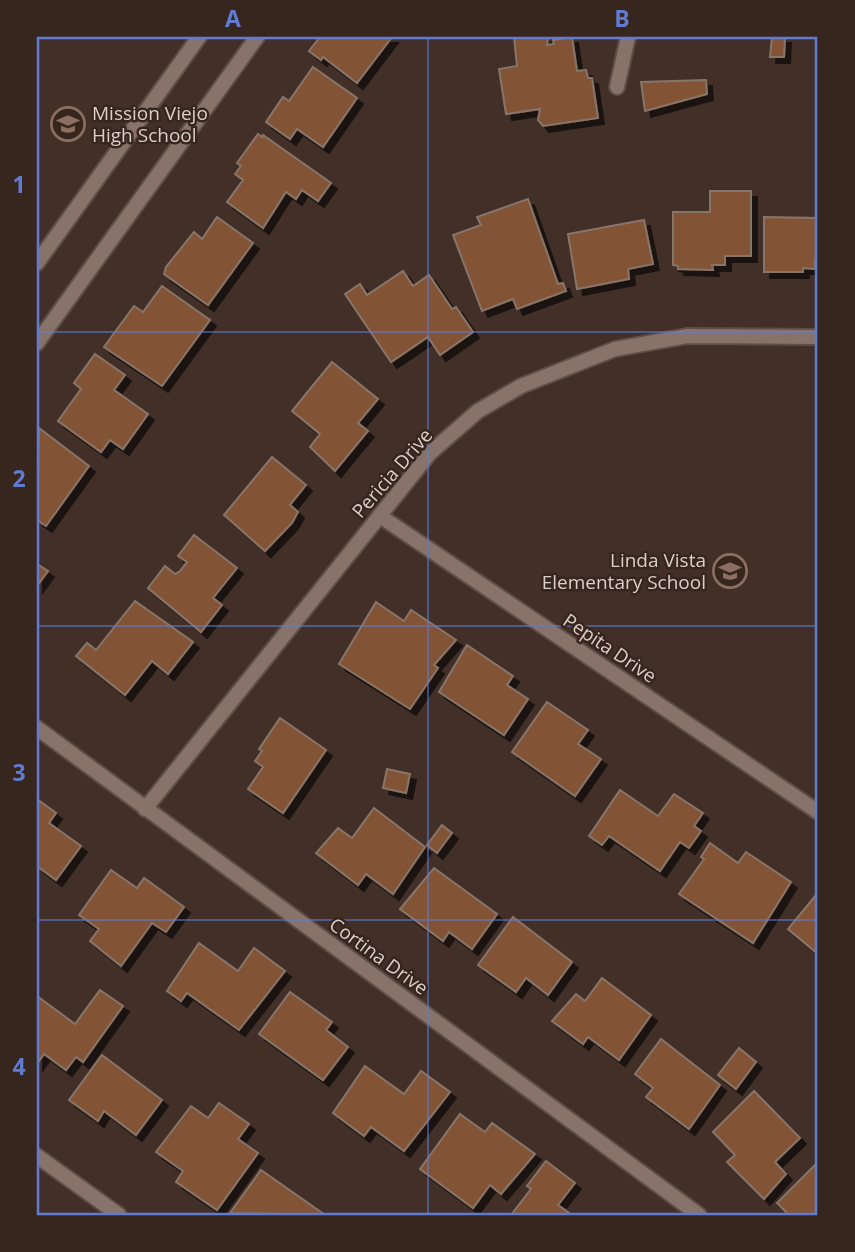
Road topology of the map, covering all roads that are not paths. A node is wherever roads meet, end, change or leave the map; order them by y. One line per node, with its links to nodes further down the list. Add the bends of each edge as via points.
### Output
1 (198, 37): 5 (street)
2 (257, 37): 7 (street)
3 (628, 37): 4 (street)
4 (617, 87)
5 (37, 263)
6 (818, 337): 8 (street, Pericia Drive, via 687,336 615,349 521,386 478,411 430,453)
7 (37, 343)
8 (380, 516): 10 (street, Pericia Drive); 11 (street, Pepita Drive)
9 (37, 728): 10 (street, Cortina Drive)
10 (145, 809): 14 (street, Cortina Drive)
11 (818, 812)
12 (37, 1156): 13 (street)
13 (119, 1215)
14 (699, 1215)

